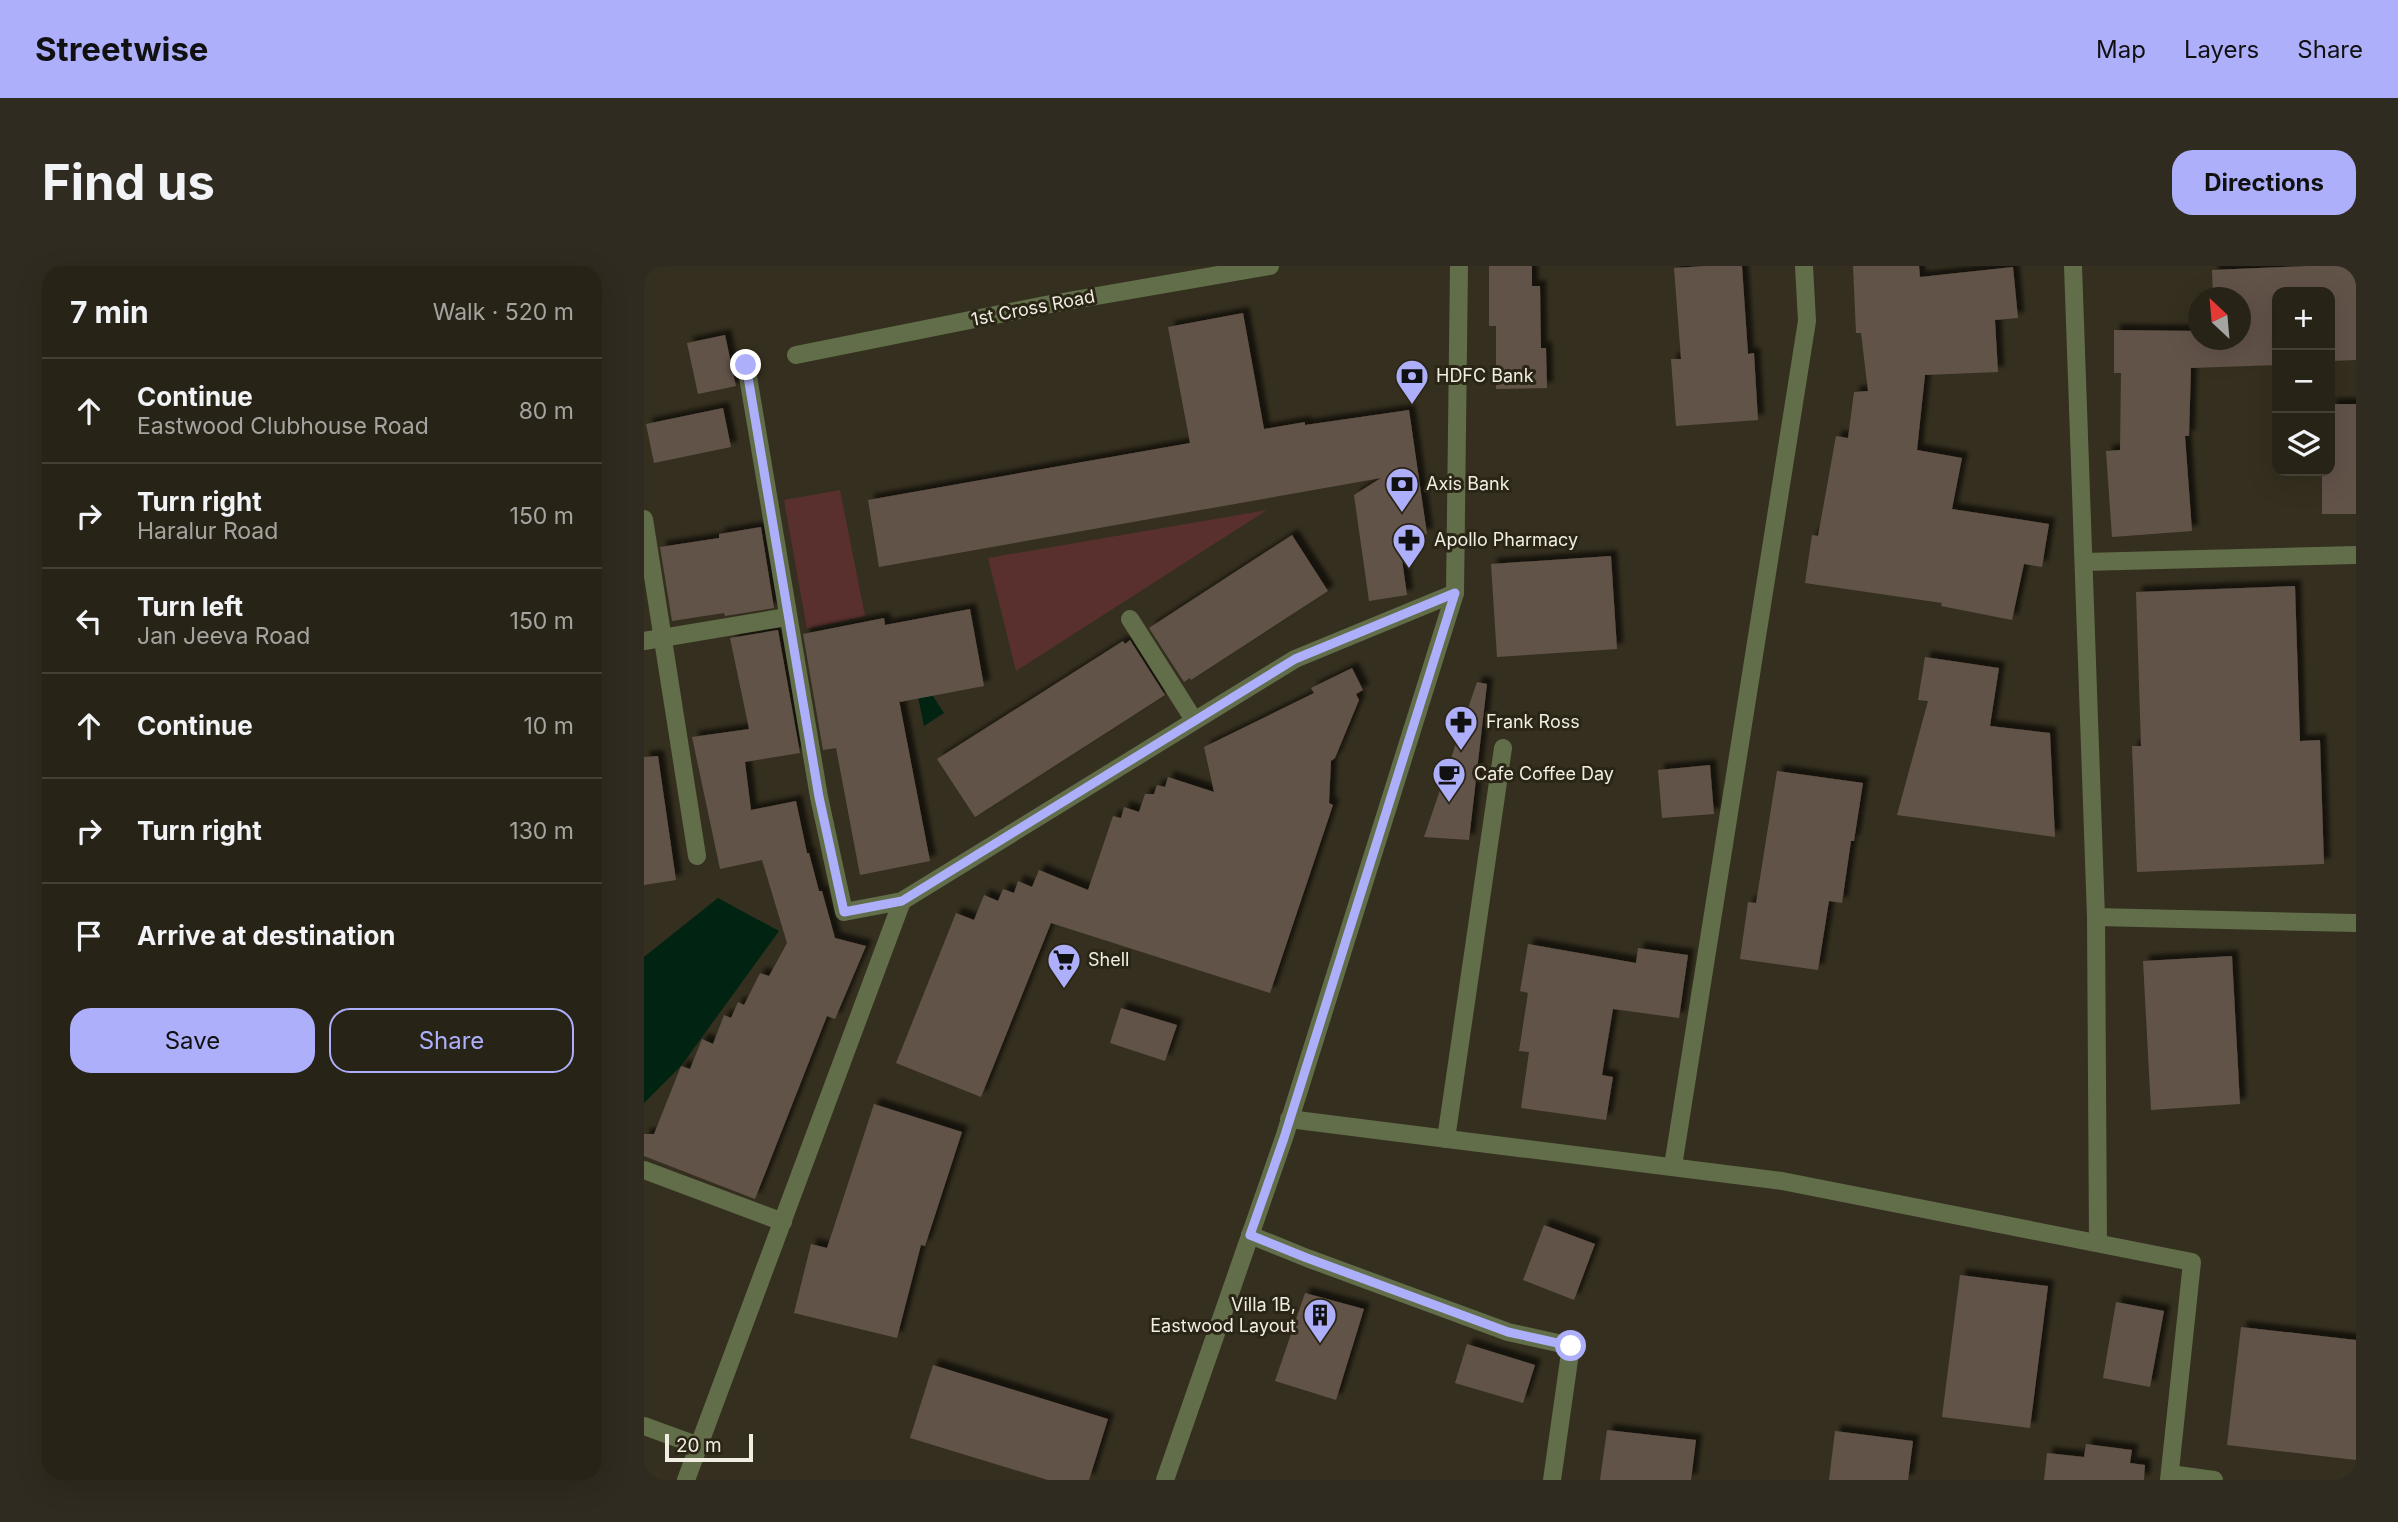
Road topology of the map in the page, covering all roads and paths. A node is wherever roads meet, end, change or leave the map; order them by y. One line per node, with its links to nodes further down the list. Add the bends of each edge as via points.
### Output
1 (1270, 266): 5 (street, 1st Cross Road)
2 (1460, 266): 10 (street)
3 (1804, 266): 23 (street, via 1807,321)
4 (2073, 266): 9 (street)
5 (796, 355)
6 (746, 365): 11 (street)
7 (644, 519): 13 (street)
8 (2356, 555): 9 (street)
9 (2084, 562): 19 (street)
10 (1455, 593): 15 (street, via 1295,659); 21 (street)
11 (788, 617): 13 (street); 18 (street, via 844,912)
12 (1130, 619): 15 (street)
13 (664, 637): 14 (street); 17 (street)
14 (644, 641)
15 (1195, 720): 18 (street)
16 (1503, 748): 22 (street)
17 (697, 856)
18 (902, 901): 25 (street)
19 (2096, 917): 20 (street); 27 (street)
20 (2356, 923)
21 (1289, 1119): 22 (street); 26 (street)
22 (1446, 1139): 23 (street)
23 (1673, 1166): 27 (street, via 1782,1181)
24 (644, 1170): 25 (street)
25 (783, 1222): 29 (street)
26 (1250, 1235): 32 (street); 33 (street, via 1508,1332 1571,1346)
27 (2098, 1242): 30 (street, via 2192,1262)
28 (644, 1426): 29 (street)
29 (699, 1446): 31 (street)
30 (2170, 1477): 34 (street)
31 (686, 1480)
32 (1165, 1480)
33 (1552, 1480)
34 (2214, 1480)

